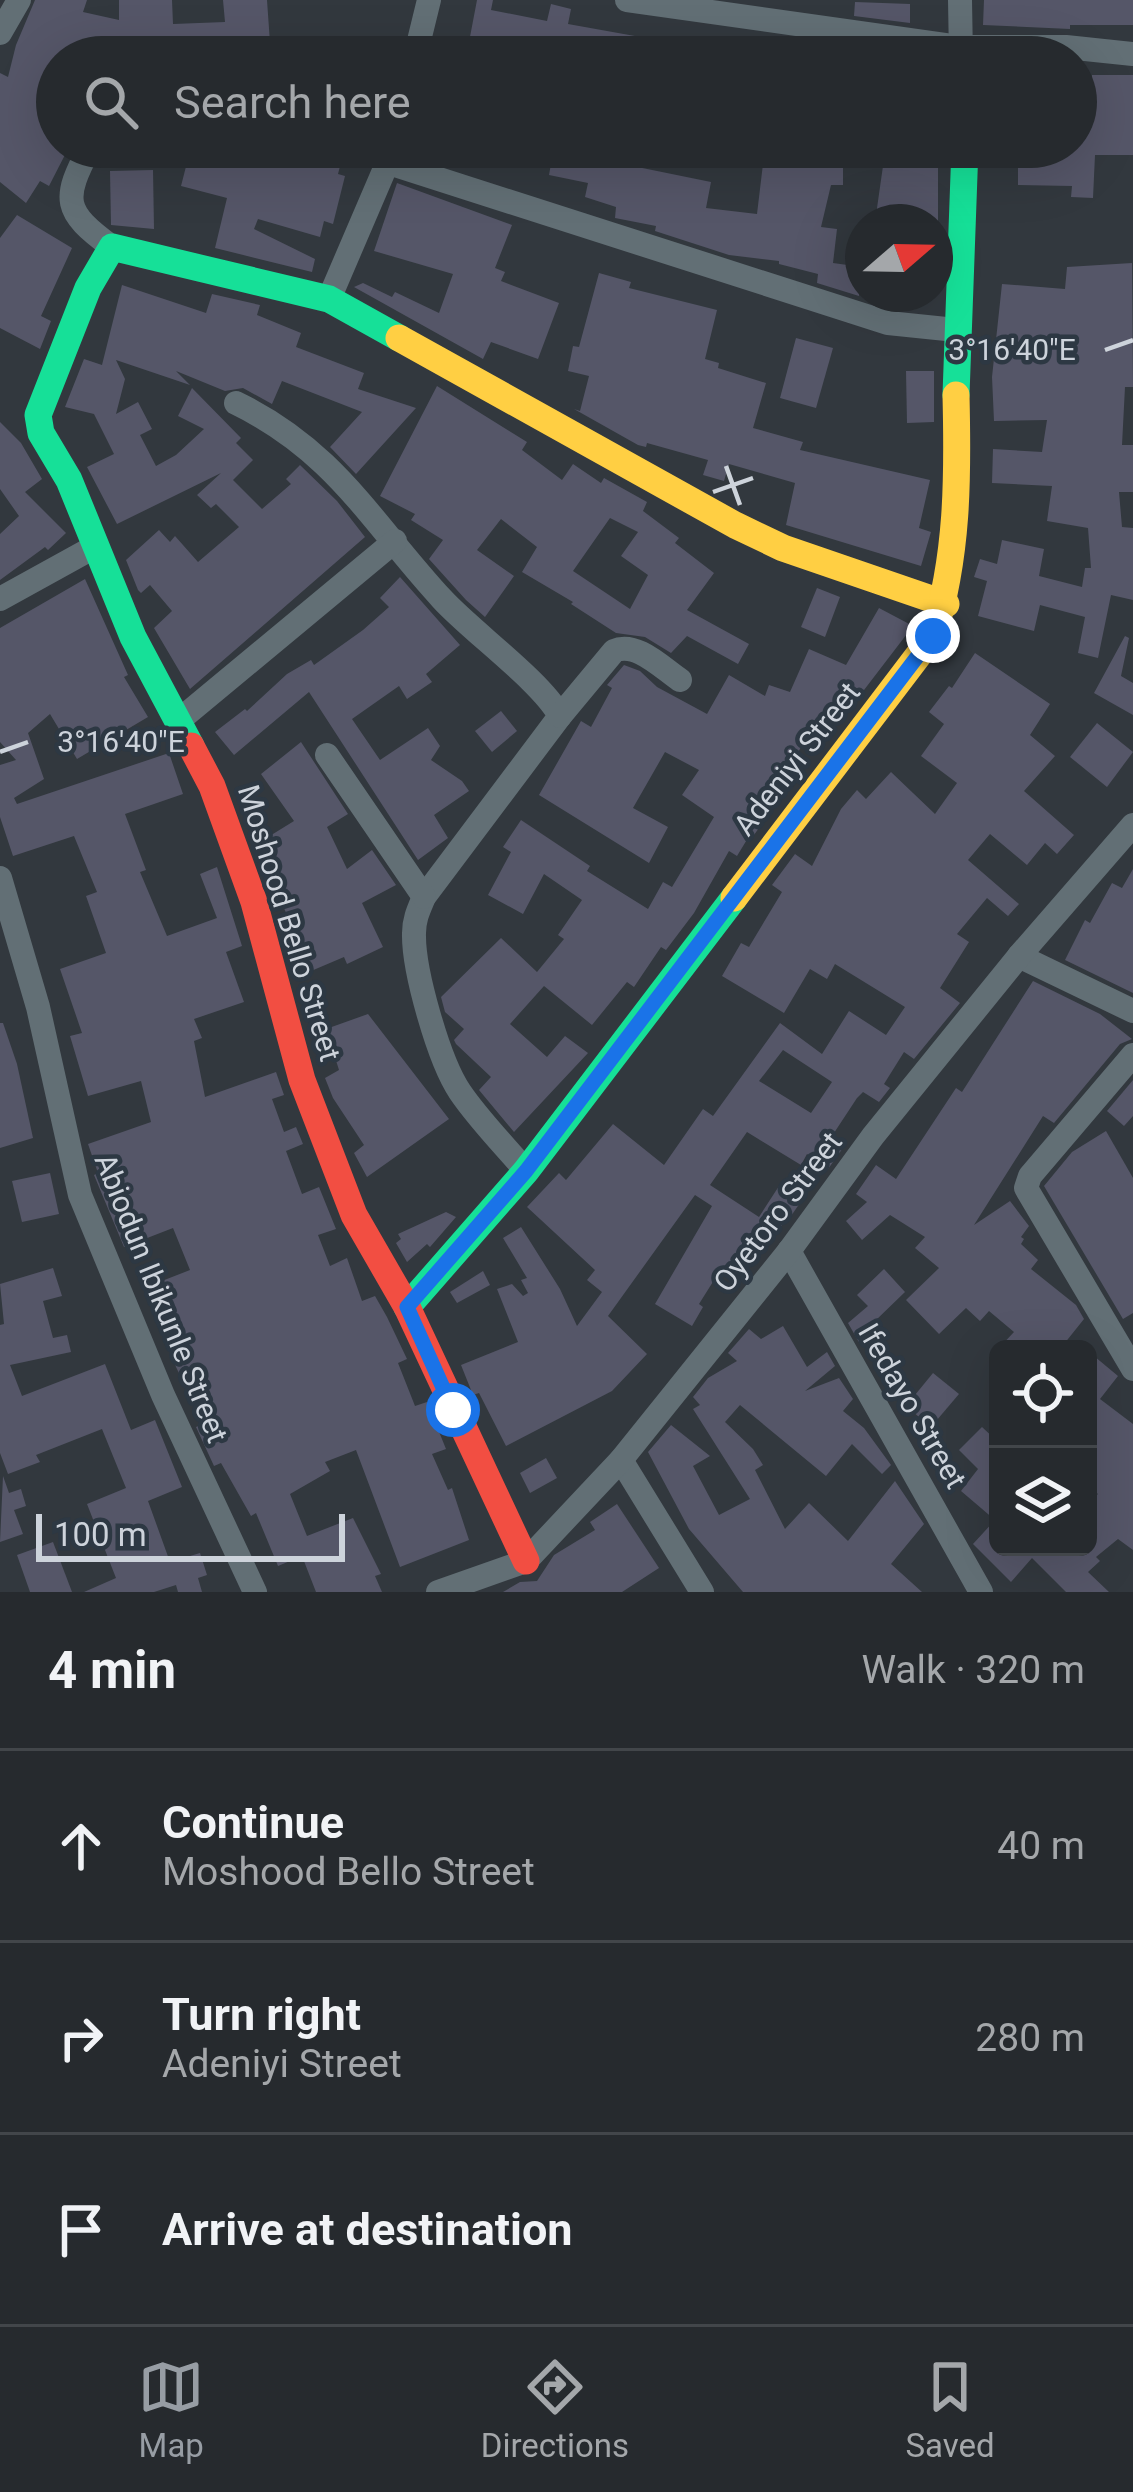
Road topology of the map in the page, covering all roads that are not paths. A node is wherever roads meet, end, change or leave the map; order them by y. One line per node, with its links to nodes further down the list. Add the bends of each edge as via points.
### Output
1 (19, 0): 6 (street)
2 (429, 0): 7 (street)
3 (627, 0): 5 (street)
4 (960, 0): 9 (street)
5 (702, 5): 8 (street)
6 (0, 33)
7 (420, 36)
8 (872, 36)
9 (960, 36)
10 (1097, 50): 11 (street)
11 (1133, 54)
12 (79, 168): 16 (street, via 74,210)
13 (385, 168): 17 (street)
14 (429, 168): 18 (street, via 888,323)
15 (964, 168): 18 (street, Adeniyi Street)
16 (112, 247): 17 (street); 21 (street, Moshood Bello Street, via 38,415)
17 (329, 299): 23 (street, via 783,548)
18 (956, 330): 23 (street, Adeniyi Street, via 955,559)
19 (236, 403): 20 (street, via 301,442)
20 (394, 541): 25 (street); 26 (street)
21 (96, 546): 22 (street); 26 (street, Moshood Bello Street)
22 (0, 599)
23 (946, 604): 34 (street, Adeniyi Street, via 933,636)
24 (680, 680): 25 (street, via 622,646)
25 (560, 716): 30 (street)
26 (177, 722): 36 (street, Moshood Bello Street, via 226,823 302,1080 354,1215)
27 (327, 754): 30 (street)
28 (1133, 825): 31 (street, Oyetoro Street)
29 (0, 878): 40 (street, Abiodun Ibikunle Street, via 80,1195)
30 (424, 897): 34 (street, via 413,937 437,1042 460,1091)
31 (1018, 956): 32 (street); 35 (street, Oyetoro Street)
32 (1133, 1011)
33 (1133, 1055): 37 (street, via 1026,1188)
34 (526, 1171): 36 (street, Adeniyi Street)
35 (789, 1251): 38 (street, Oyetoro Street); 43 (street, Ifedayo Street)
36 (407, 1307): 39 (street, Moshood Bello Street)
37 (1133, 1369)
38 (621, 1460): 39 (street, Oyetoro Street); 42 (street)
39 (526, 1561): 41 (street, Oyetoro Street)
40 (255, 1592)
41 (438, 1592)
42 (702, 1592)
43 (981, 1592)

